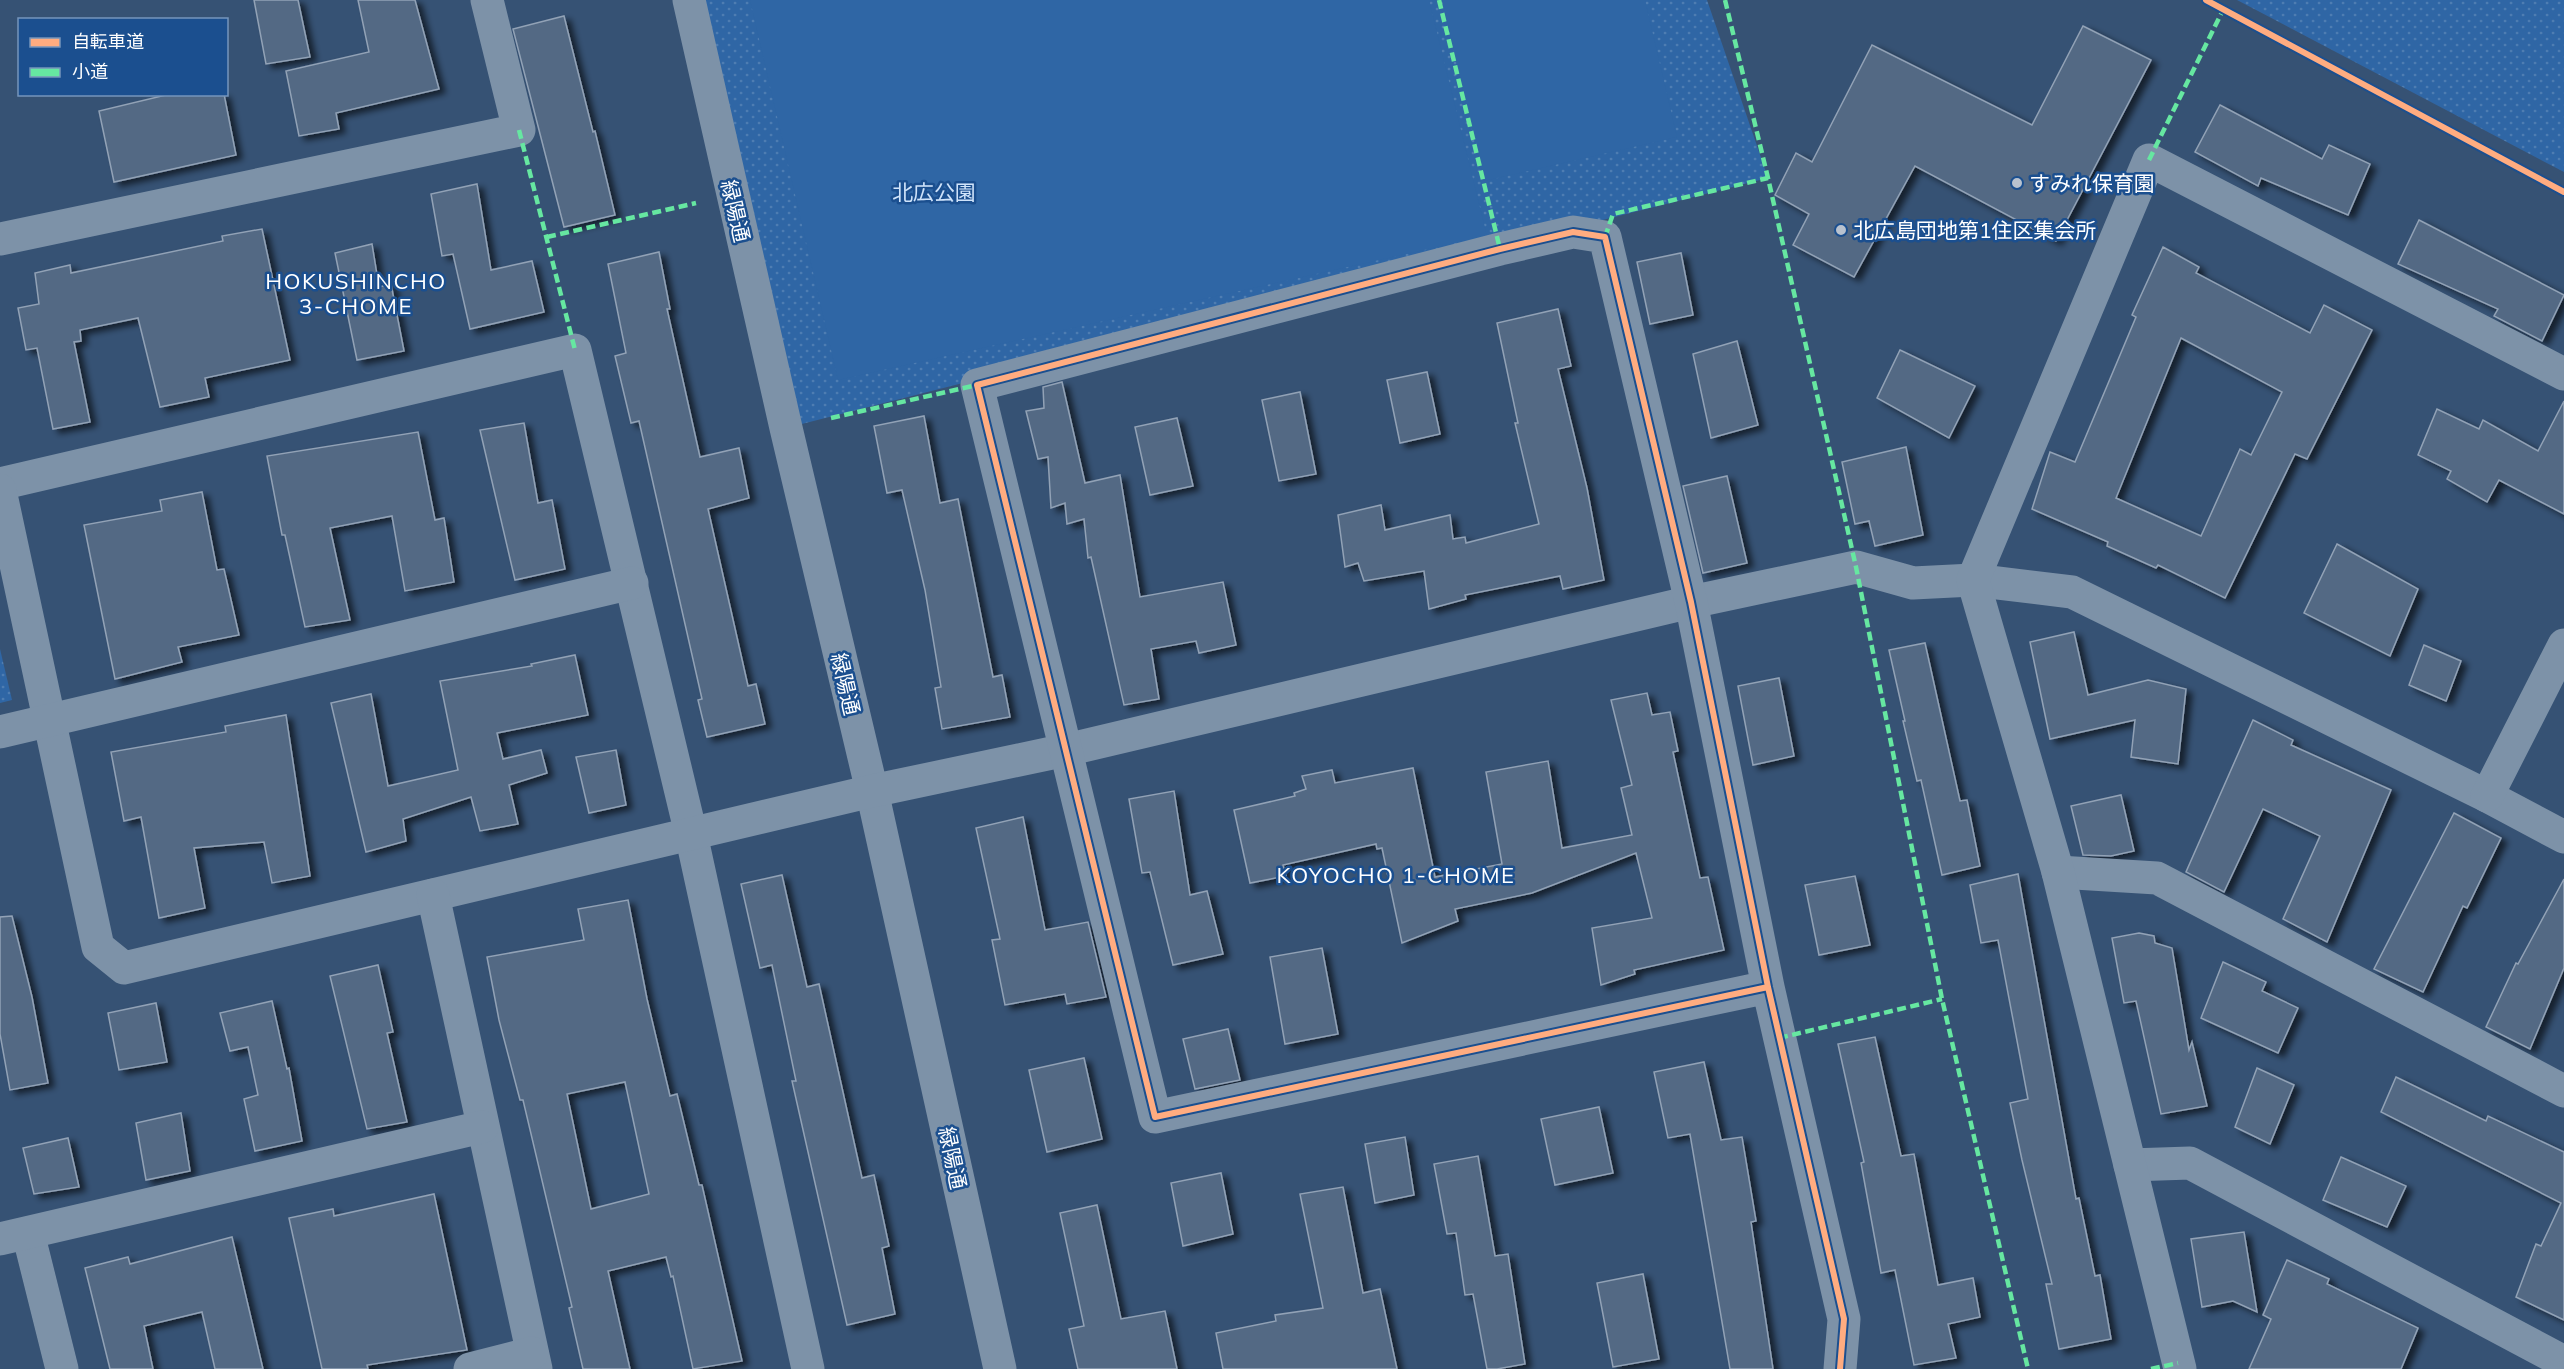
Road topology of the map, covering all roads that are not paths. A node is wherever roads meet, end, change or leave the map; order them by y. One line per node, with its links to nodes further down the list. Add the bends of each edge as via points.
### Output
1 (488, 0): 3 (street, via 519,130)
2 (689, 0): 14 (street, 緑陽通)
3 (0, 239)
4 (2564, 374): 7 (street, via 2149,160)
5 (0, 484): 8 (street, via 575,350)
6 (0, 490): 11 (street)
7 (1973, 580): 9 (street, via 1913,584 1856,567); 15 (street, via 2073,592); 18 (street)
8 (632, 583): 11 (street); 16 (street)
9 (1691, 602): 13 (street); 13 (street, via 1605,237 1574,232 1510,246 977,385); 20 (street)
10 (2564, 645): 15 (street)
11 (50, 722): 12 (street); 19 (street, via 98,948 124,968)
12 (0, 732)
13 (1066, 750): 14 (street); 20 (street, via 1155,1117)
14 (872, 792): 16 (street); 30 (street, 緑陽通)
15 (2487, 796): 17 (street)
16 (691, 834): 19 (street); 29 (street)
17 (2564, 837)
18 (2058, 872): 21 (street, via 2157,878); 23 (street)
19 (433, 895): 22 (street)
20 (1767, 987): 31 (street, via 1844,1319)
21 (2564, 1091)
22 (482, 1127): 24 (street); 25 (street)
23 (2130, 1165): 26 (street, via 2190,1162); 32 (street)
24 (14, 1236): 27 (street)
25 (534, 1361): 28 (street)
26 (2564, 1362)
27 (62, 1369)
28 (470, 1369)
29 (808, 1369)
30 (1000, 1369)
31 (1840, 1369)
32 (2180, 1369)

